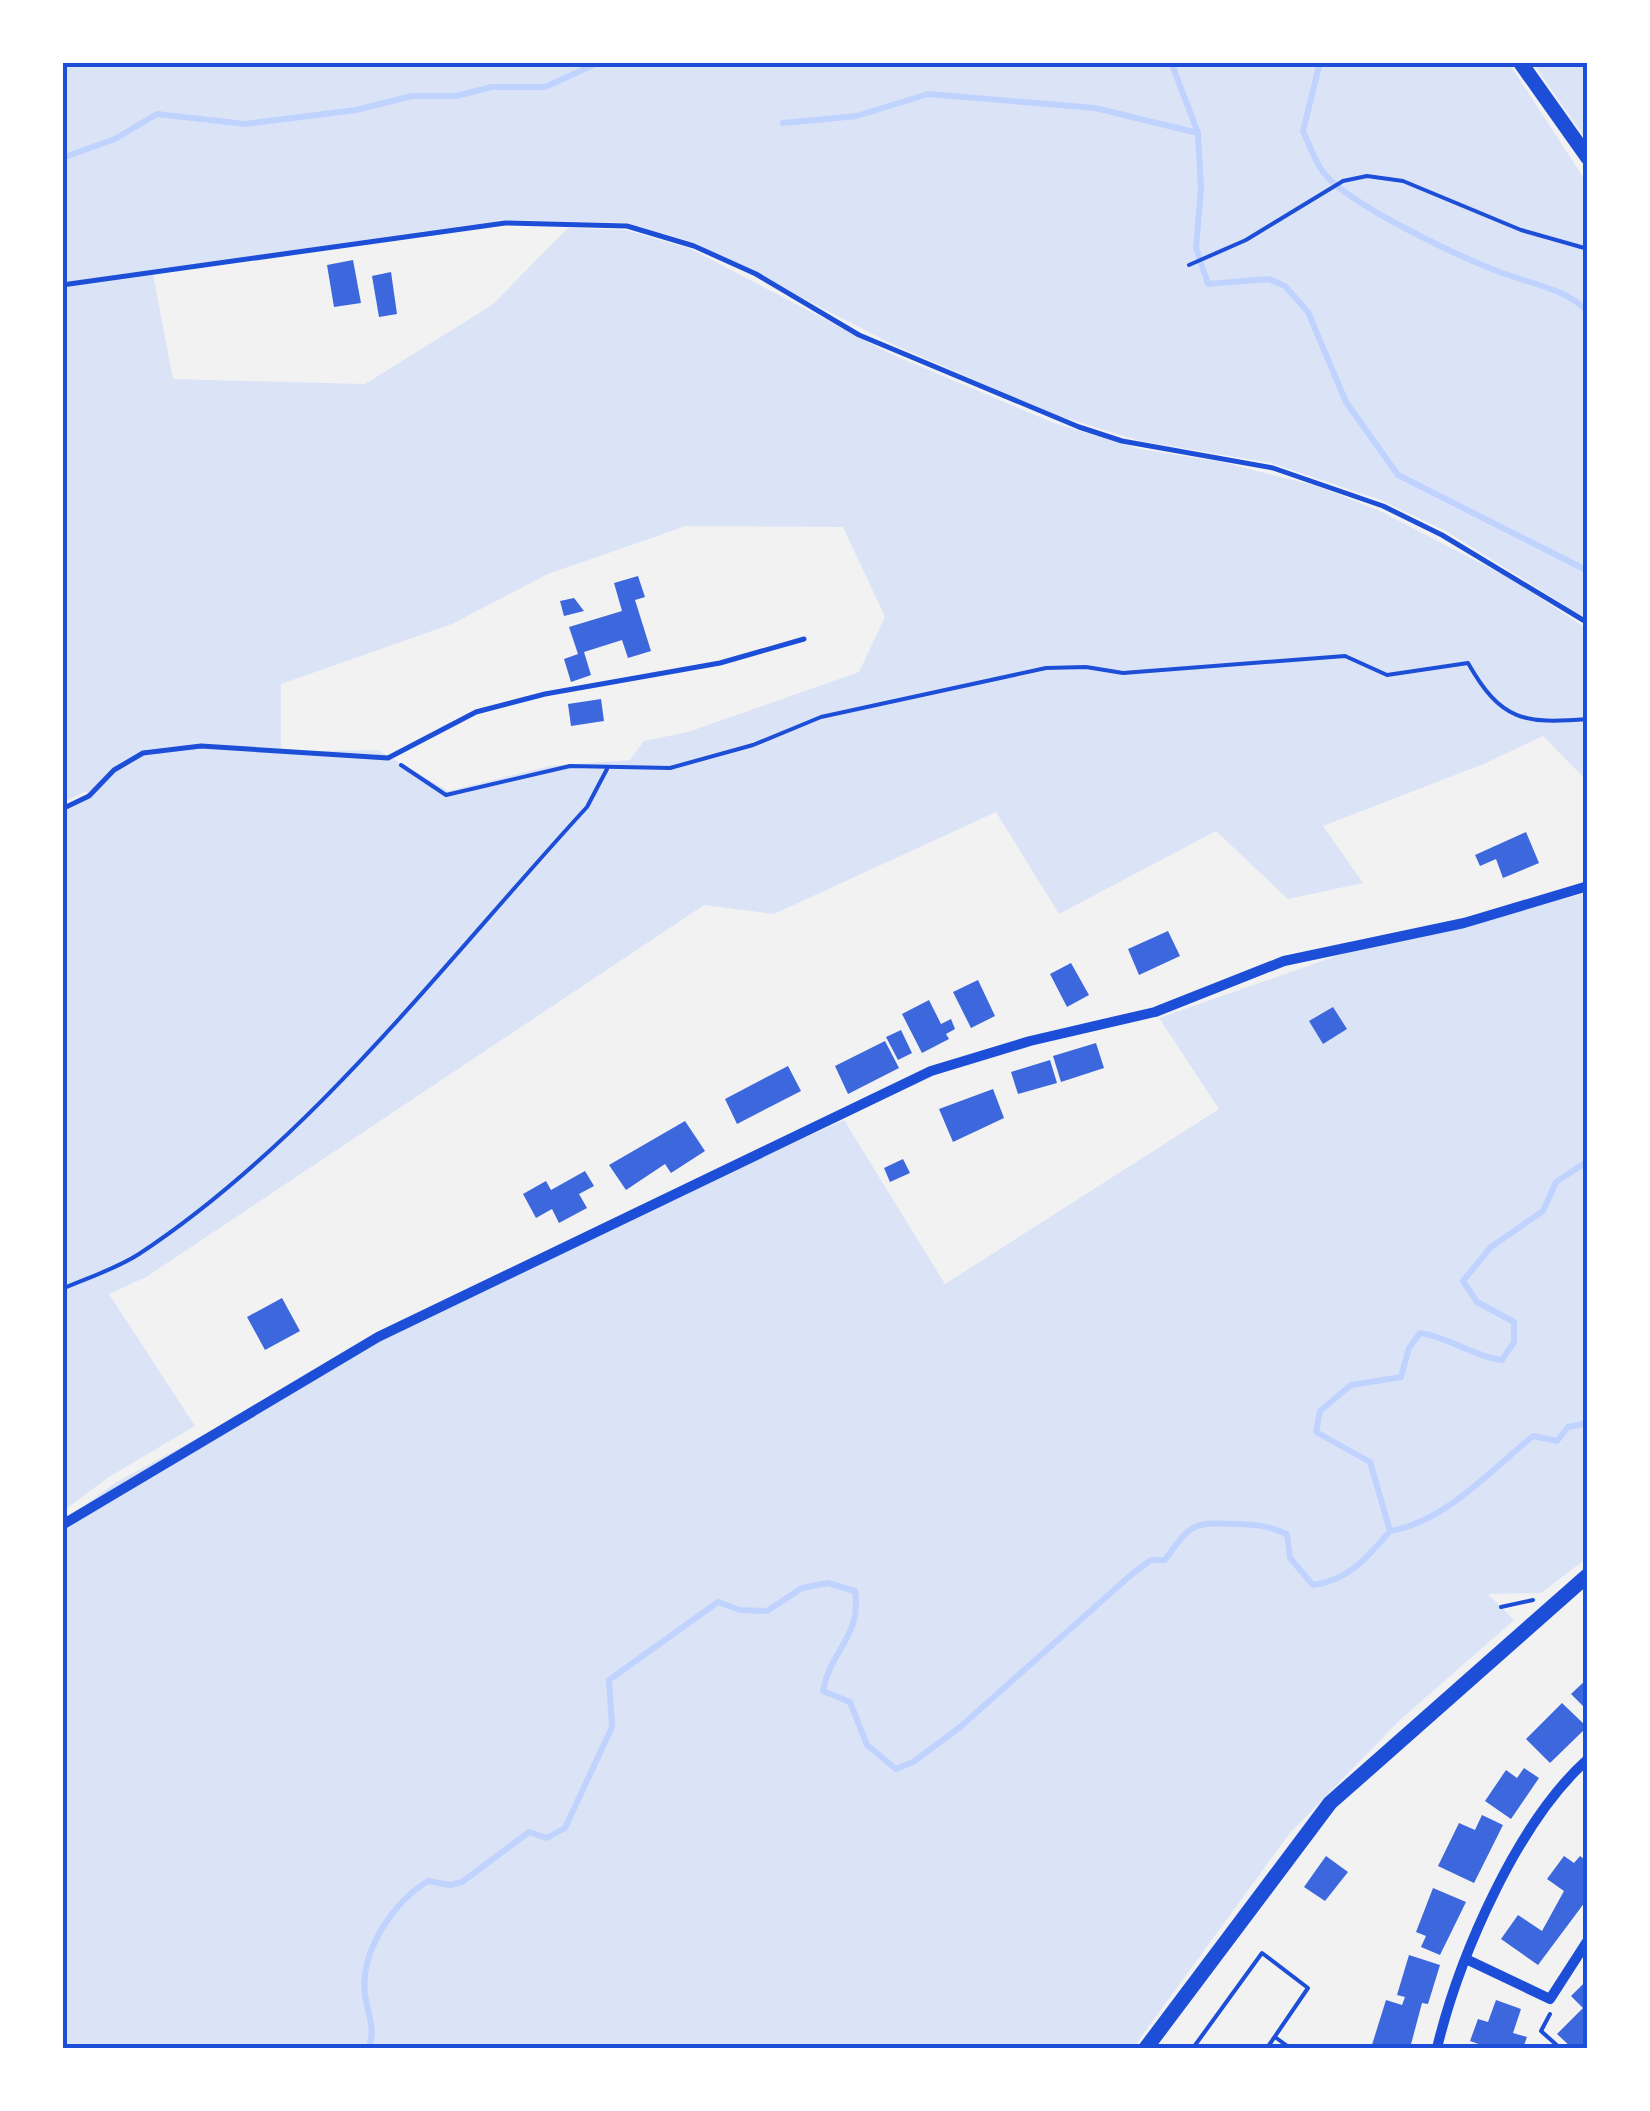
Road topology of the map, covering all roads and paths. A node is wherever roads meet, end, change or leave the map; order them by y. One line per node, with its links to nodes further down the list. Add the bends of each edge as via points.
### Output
1 (1520, 62): 2 (main road)
2 (1588, 158)
3 (1588, 248): 4 (path, via 1521,230 1403,181 1367,176 1342,181)
4 (1189, 265)
5 (62, 285): 6 (lane, via 505,223 627,226 694,246 859,335 1079,428 1273,468 1382,506)
6 (1588, 623)
7 (804, 639): 9 (lane, via 720,663 476,712)
8 (1588, 719): 10 (path, via 1502,710 1468,663 1387,674 1346,656 1123,674 1046,668 821,717 754,745 670,768)
9 (388, 758): 10 (path, via 446,795 559,768); 11 (lane, via 173,746 143,753)
10 (607, 769): 13 (path, via 587,807 289,1131 136,1256)
11 (62, 809)
12 (1588, 886): 14 (street, via 1464,923 1284,961 1154,1012 930,1071 378,1338)
13 (62, 1289)
14 (62, 1524)
15 (1588, 1575): 16 (main road)
16 (1552, 1606): 17 (path, via 1532,1600); 23 (main road, via 1330,1803)
17 (1501, 1607)
18 (1588, 1759): 20 (street, via 1566,1778 1508,1864)
19 (1588, 1940): 20 (street, via 1550,1999)
20 (1468, 1960): 27 (street)
21 (1541, 2031): 28 (path)
22 (1274, 2037): 24 (path, via 1308,1988 1262,1953); 25 (path); 26 (path)
23 (1146, 2048)
24 (1193, 2048)
25 (1267, 2048)
26 (1290, 2048)
27 (1438, 2048)
28 (1560, 2048)

